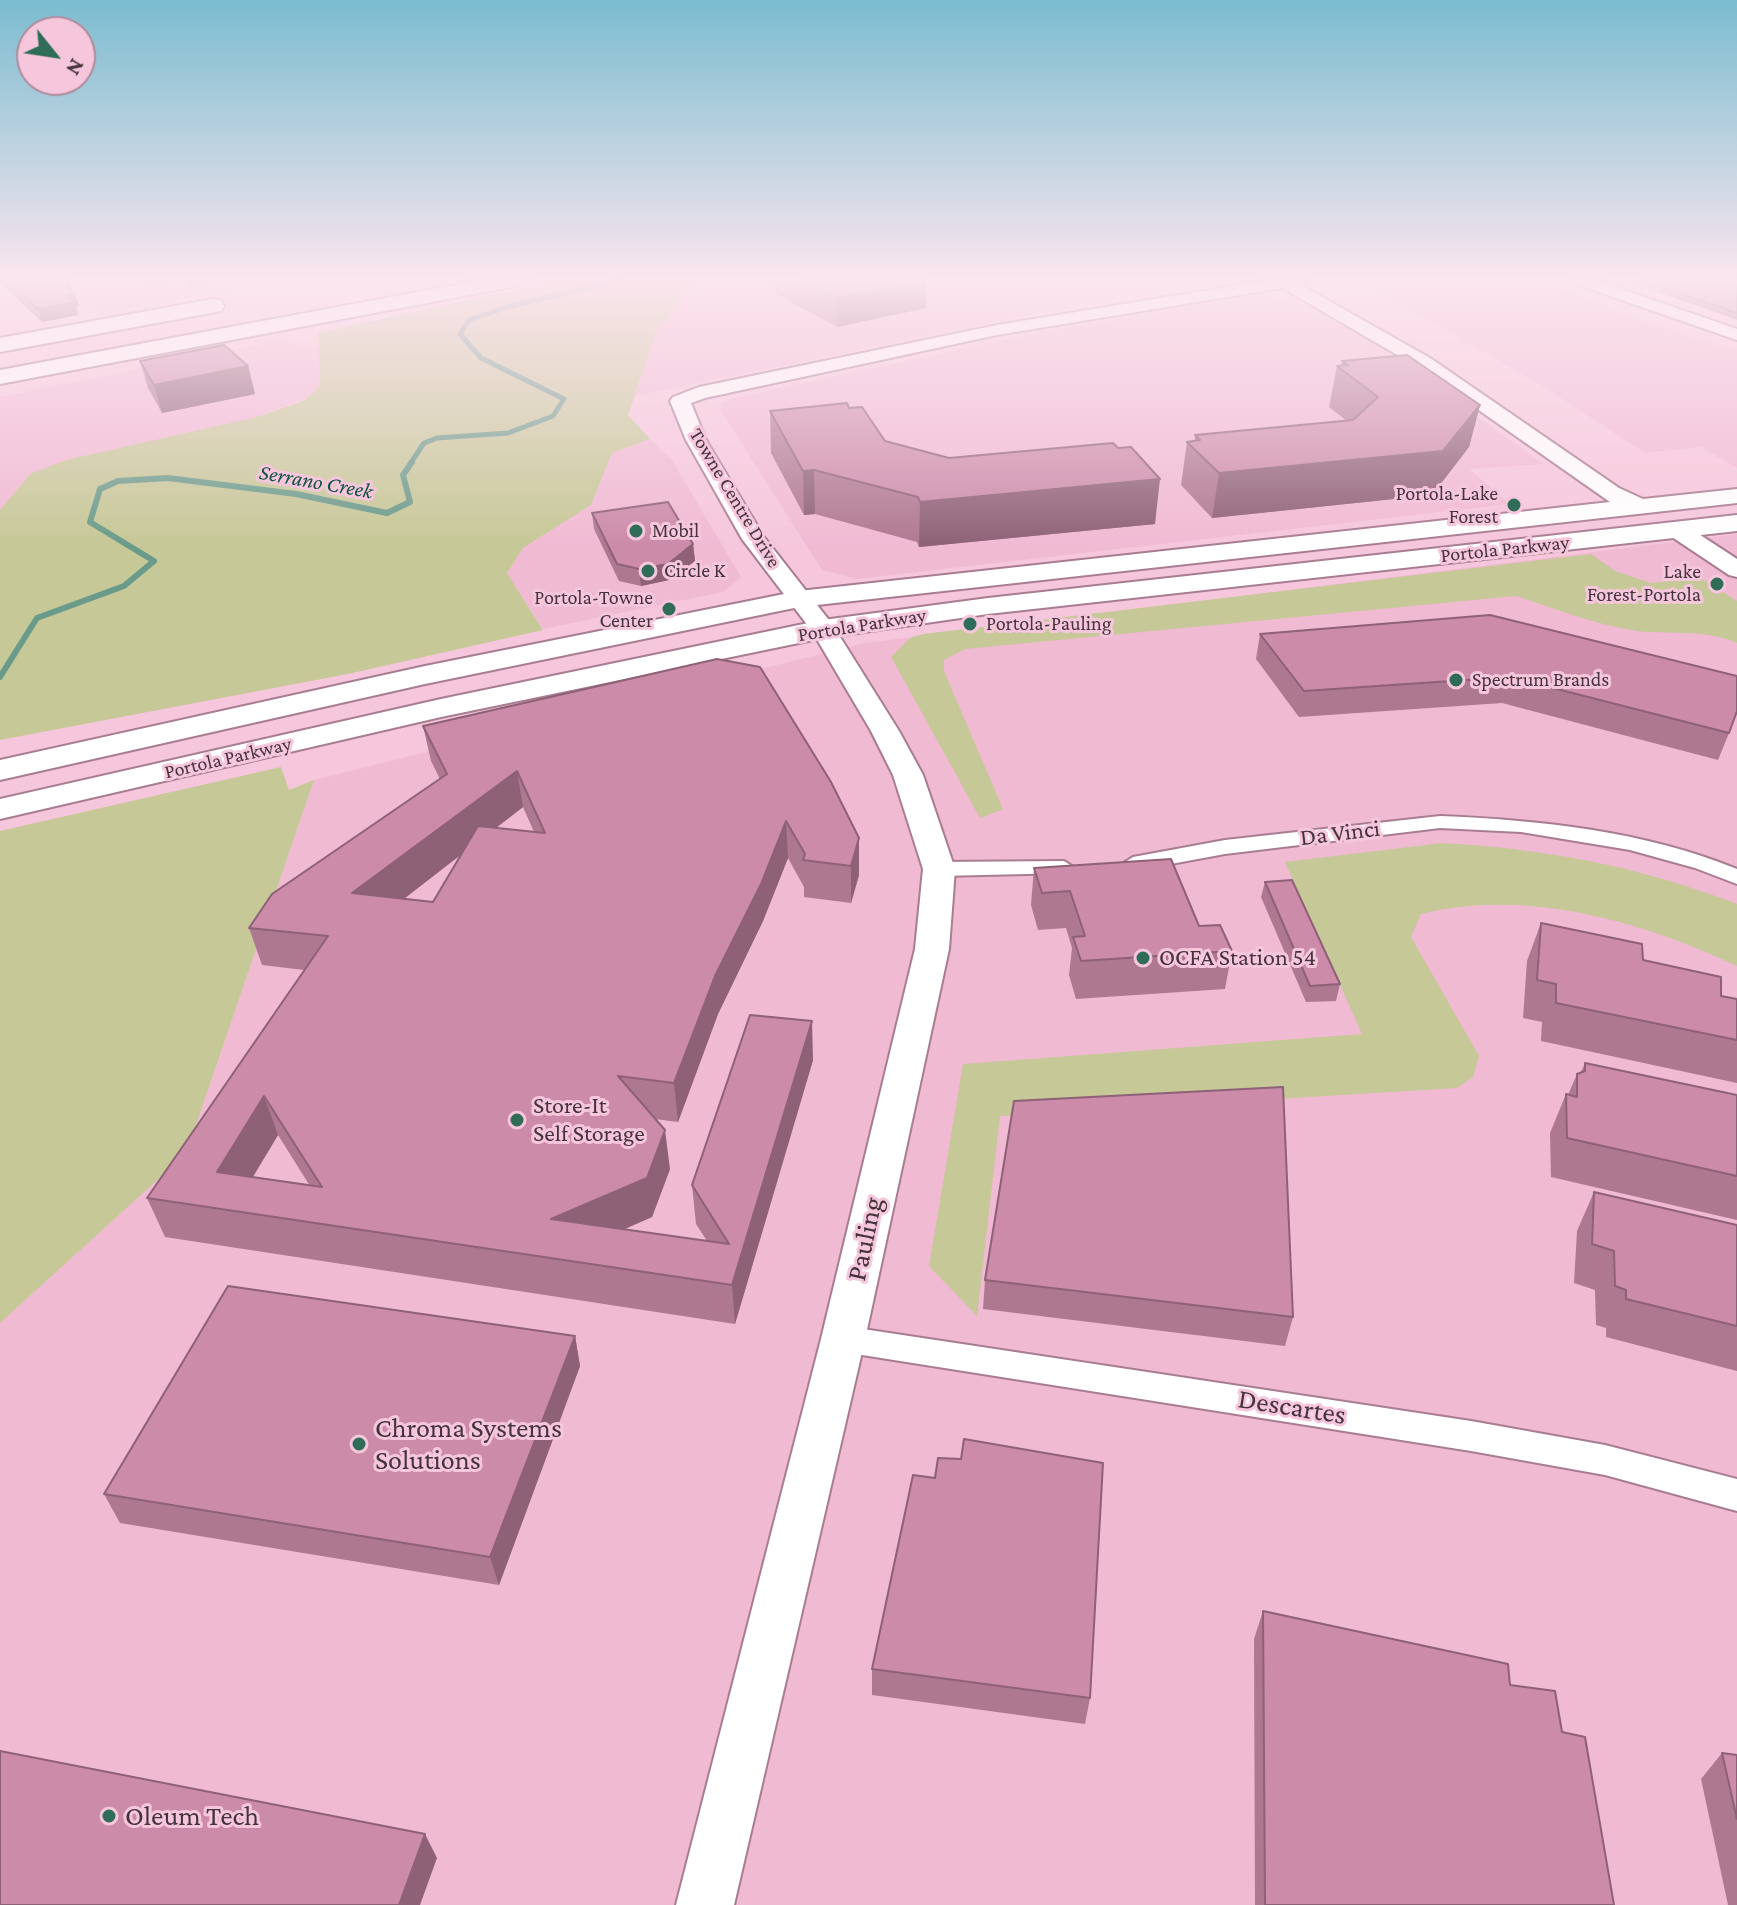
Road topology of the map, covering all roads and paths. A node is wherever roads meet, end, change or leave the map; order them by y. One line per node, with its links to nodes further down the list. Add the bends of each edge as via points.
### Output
1 (47, 369): 5 (highway)
2 (808, 369): 11 (main road, Towne Centre Drive, via 681,400 703,453 754,539)
3 (1433, 369): 7 (main road, via 1610,493)
4 (1464, 369): 7 (main road, via 1641,489)
5 (0, 378)
6 (1737, 496): 7 (main road, Portola Parkway)
7 (1639, 506): 9 (main road); 11 (main road, Portola Parkway)
8 (1737, 523): 9 (main road, Portola Parkway)
9 (1677, 530): 10 (main road); 12 (main road, Portola Parkway)
10 (1737, 570)
11 (799, 599): 12 (main road, Pauling); 13 (main road, Portola Parkway, via 425,675)
12 (823, 629): 14 (main road, Portola Parkway, via 441,708); 15 (main road, Pauling, via 908,775)
13 (6, 769)
14 (6, 808)
15 (939, 869): 16 (street, Da Vinci, via 1100,866 1440,822 1521,826 1632,844); 17 (main road, Pauling, via 932,949)
16 (1737, 877)
17 (843, 1339): 18 (street, Descartes, via 1471,1436 1605,1460); 19 (main road, Pauling)
18 (1737, 1495)
19 (705, 1905)

